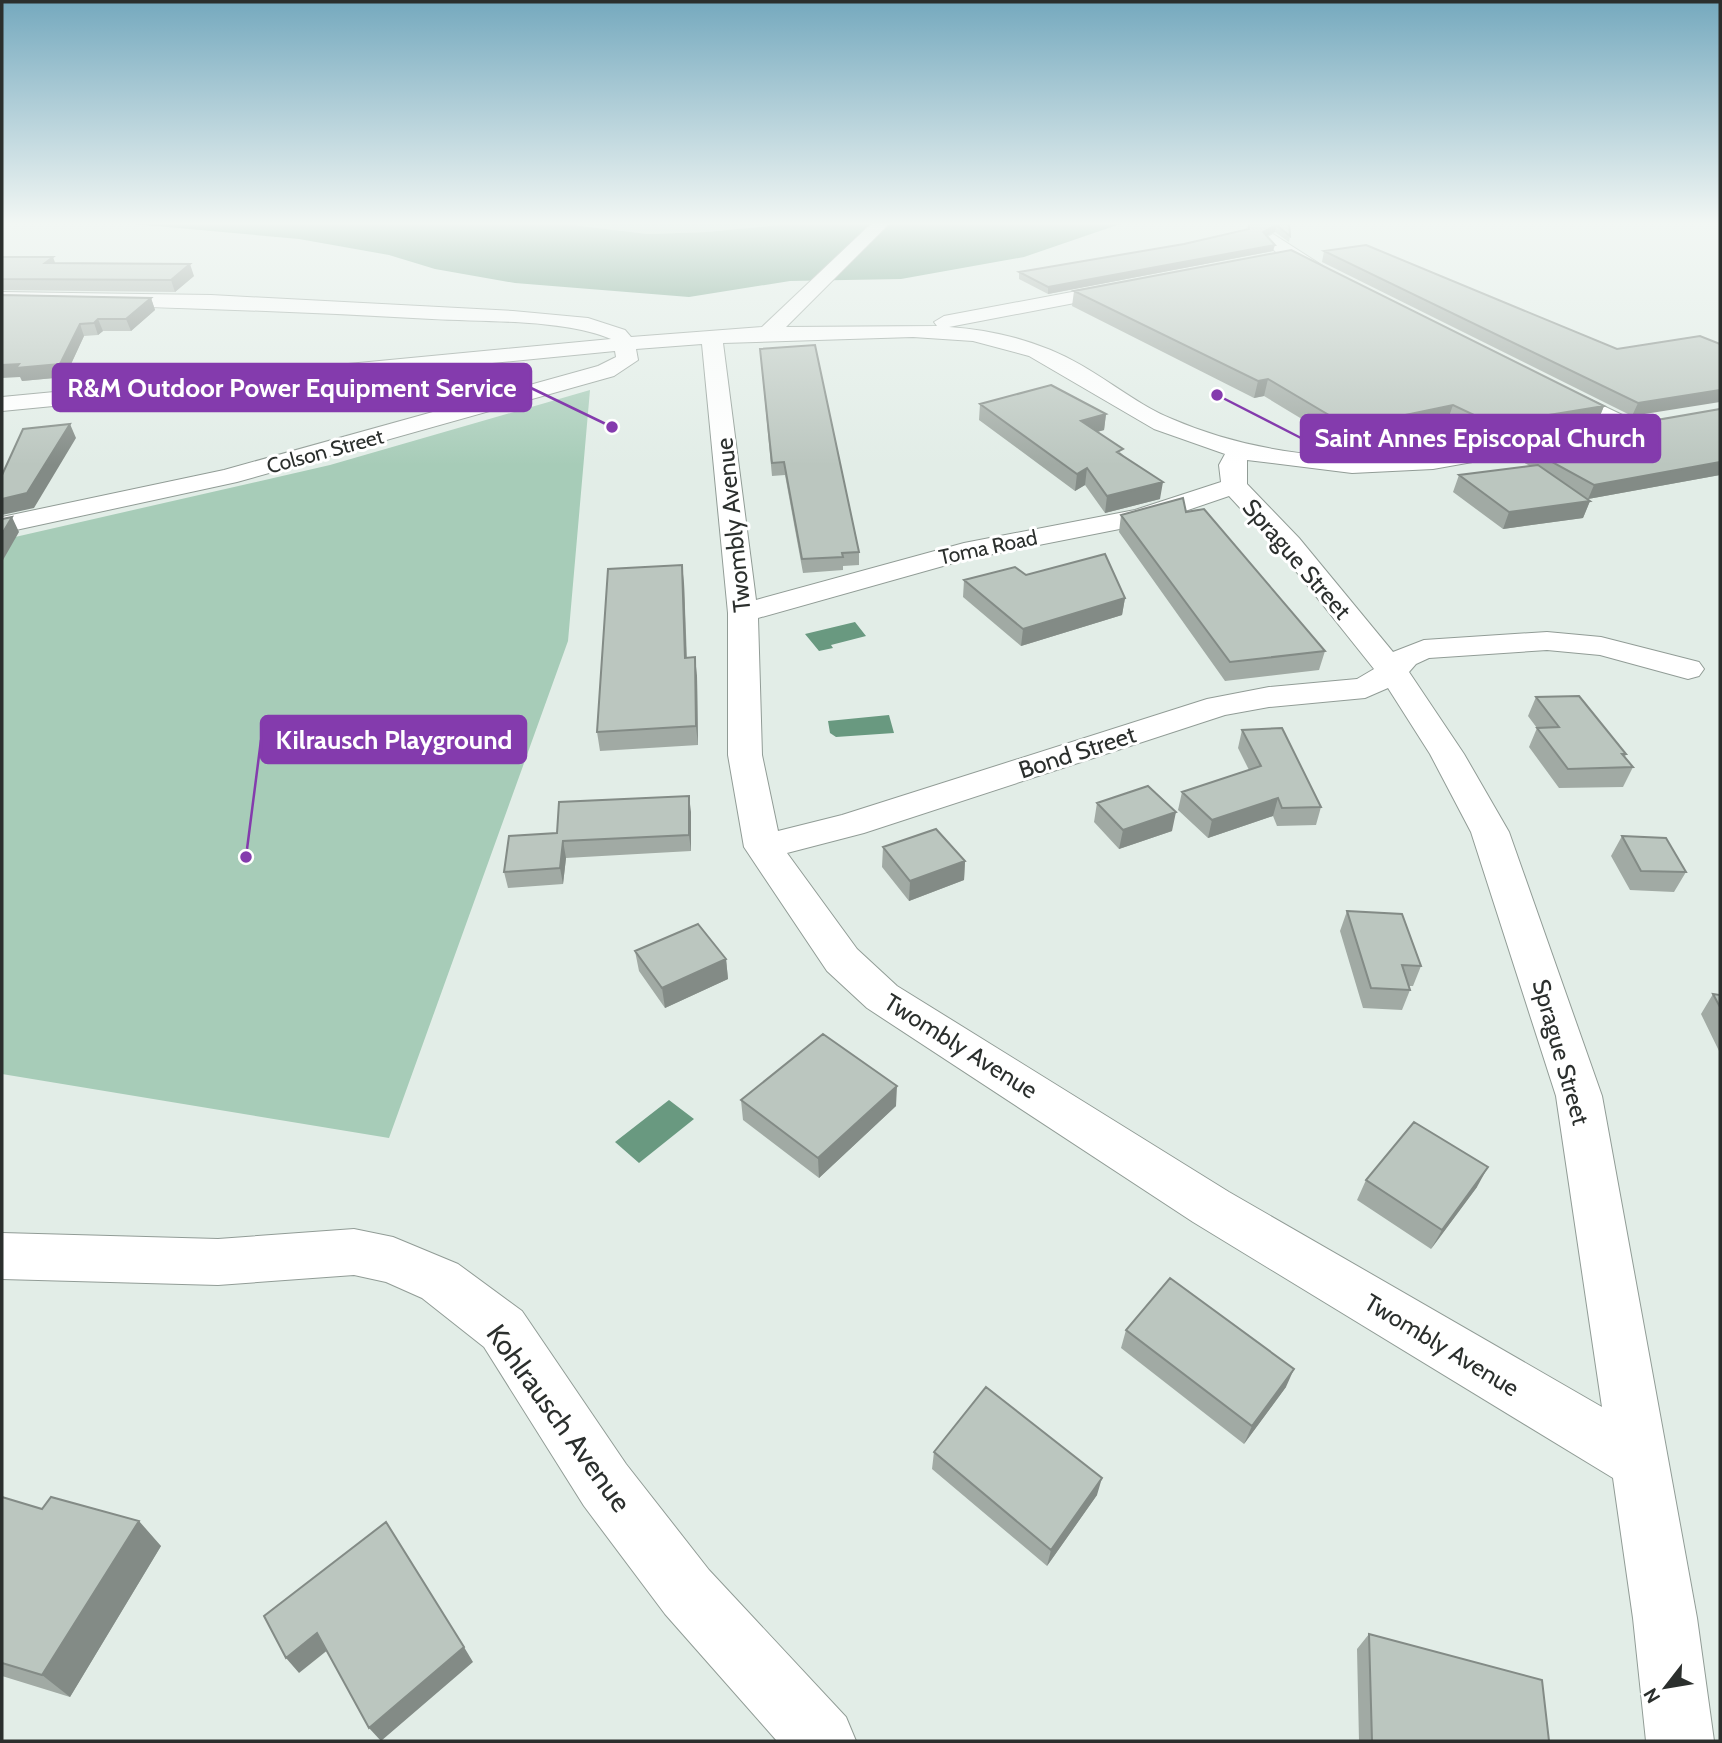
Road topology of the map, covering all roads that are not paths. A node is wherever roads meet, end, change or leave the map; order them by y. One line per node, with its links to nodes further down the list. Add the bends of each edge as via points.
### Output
1 (236, 302): 7 (street, via 513,317 606,327)
2 (796, 302): 5 (street)
3 (1046, 302): 4 (street)
4 (913, 331): 5 (street); 12 (street, via 973,335 1037,351)
5 (768, 333): 6 (street)
6 (712, 340): 7 (street); 14 (street, Twombly Avenue)
7 (625, 344): 9 (street); 13 (street, Colson Street, via 627,360 606,371 228,477)
8 (1531, 378): 11 (street)
9 (2, 404)
10 (1655, 423): 11 (street)
11 (1629, 427): 12 (street, via 1433,462)
12 (1237, 469): 14 (street, Toma Road, via 1141,517 964,551); 16 (street, Sprague Street, via 1289,544)
13 (2, 525)
14 (743, 613): 17 (street, Twombly Avenue, via 745,755)
15 (1688, 669): 16 (street, Bond Street, via 1601,646 1547,641 1424,649 1405,657)
16 (1393, 671): 17 (street, Bond Street, via 1366,688 1219,706 851,825); 19 (street, Sprague Street, via 1490,832 1579,1096)
17 (763, 847): 19 (street, Twombly Avenue, via 842,960 882,997 1211,1207)
18 (2, 1256): 20 (street, Kohlrausch Avenue, via 218,1262 354,1252 393,1259 440,1281 503,1329 605,1485 687,1592)
19 (1639, 1461): 21 (street, Sprague Street)
20 (822, 1741)
21 (1680, 1741)

